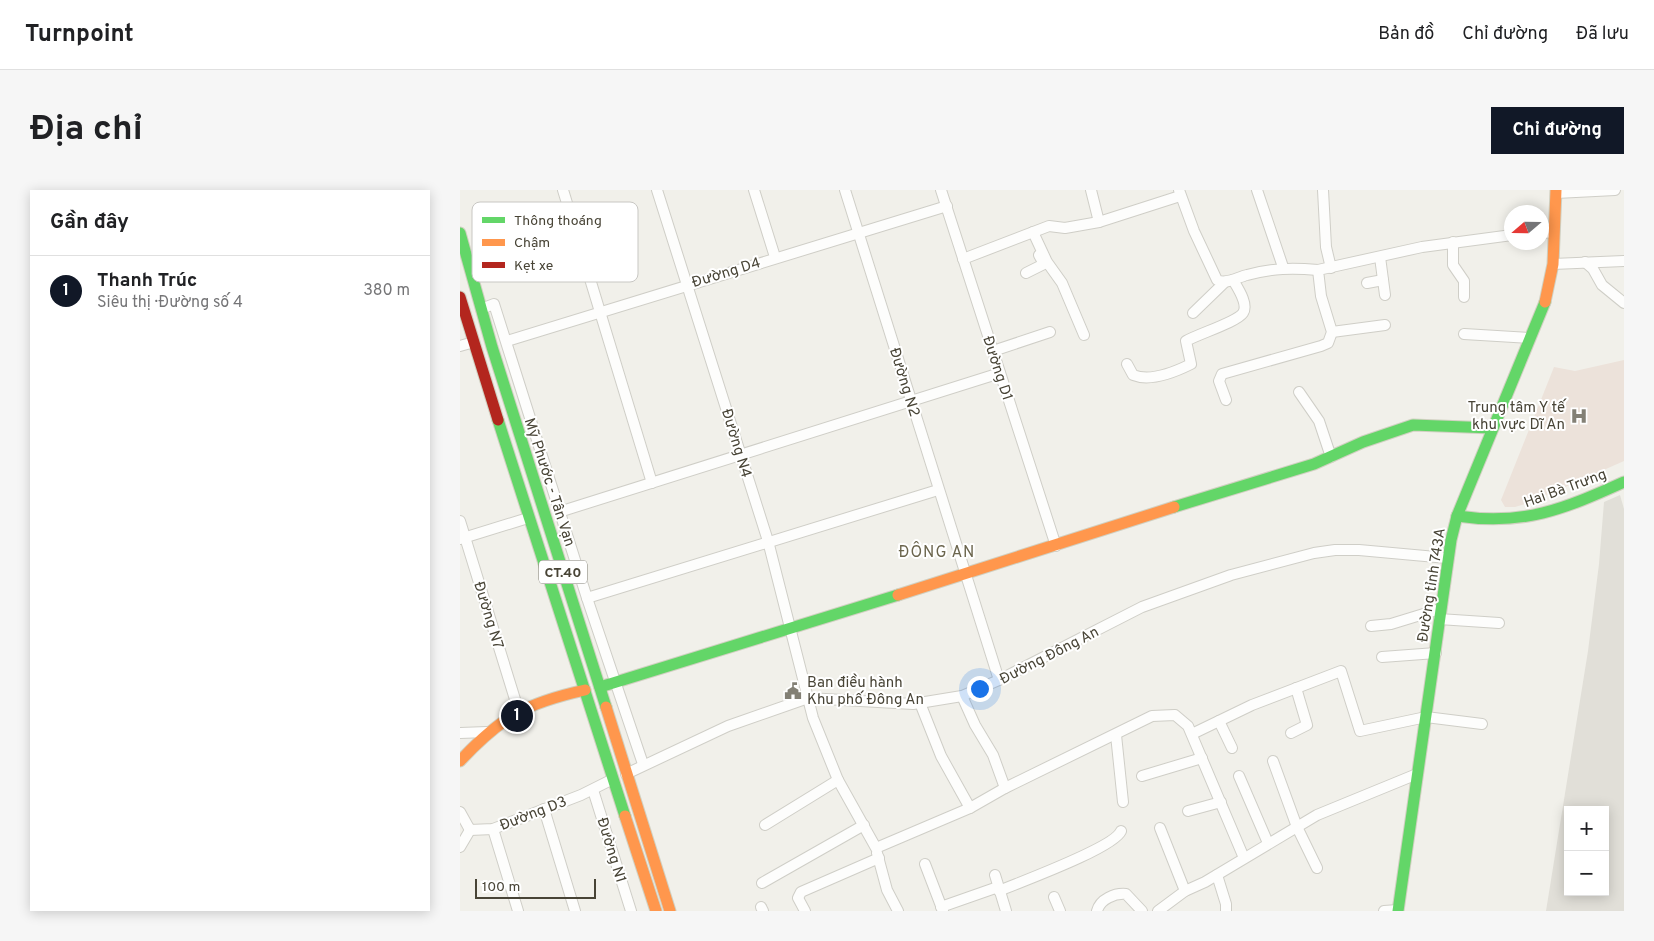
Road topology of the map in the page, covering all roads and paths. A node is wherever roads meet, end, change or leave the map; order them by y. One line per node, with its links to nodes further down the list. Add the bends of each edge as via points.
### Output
1 (563, 190): 12 (street)
2 (657, 190): 38 (street, Đường N4)
3 (754, 190): 22 (street)
4 (845, 190): 18 (street, Đường N2)
5 (941, 190): 13 (street, Đường D1)
6 (1091, 190): 14 (street)
7 (1257, 190): 28 (street)
8 (1323, 190): 29 (street)
9 (1615, 190): 10 (street)
10 (1556, 191): 16 (main road, Đường tỉnh 743A)
11 (1180, 193): 14 (street); 34 (street, via 1210,269 1217,280)
12 (567, 202)
13 (947, 206): 18 (street, Đường D4); 24 (street, Đường D1)
14 (1099, 222): 19 (street, via 1065,228 1049,226)
15 (1549, 232): 16 (street)
16 (1554, 232): 27 (main road, Đường tỉnh 743A)
17 (460, 233): 32 (main road, Mỹ Phước - Tân Vạn / CT.40)
18 (858, 233): 22 (street, Đường D4); 60 (street, Đường N2)
19 (1031, 233): 24 (street); 31 (street, via 1044,264); 49 (street, via 1062,283)
20 (1504, 236): 21 (street)
21 (1453, 242): 23 (street); 41 (street, via 1453,266 1464,281)
22 (775, 257): 38 (street, Đường D4)
23 (1380, 257): 29 (street); 33 (street)
24 (963, 259): 55 (street, Đường D1)
25 (1624, 260): 26 (street)
26 (1585, 262): 27 (street); 42 (street, via 1604,288)
27 (1553, 264): 51 (main road, Đường tỉnh 743A, via 1545,301)
28 (1283, 267): 30 (street); 34 (street)
29 (1330, 268): 30 (street)
30 (1318, 270): 48 (street, via 1321,296)
31 (1026, 273)
32 (472, 276)
33 (1383, 280): 37 (street); 39 (street)
34 (1229, 281): 45 (street); 56 (street, via 1242,300 1243,313 1186,341 1191,364 1170,374 1139,376 1133,375)
35 (474, 282): 43 (main road, Mỹ Phước - Tân Vạn / CT.40)
36 (591, 282): 44 (street)
37 (1367, 283)
38 (688, 284): 44 (street, Đường D4); 62 (street, Đường N4)
39 (1385, 296)
40 (460, 297): 53 (main road, Mỹ Phước - Tân Vạn / CT.40)
41 (1464, 297)
42 (1624, 303)
43 (481, 309): 52 (street, via 494,304); 85 (main road, Mỹ Phước - Tân Vạn / CT.40)
44 (600, 312): 52 (street, Đường D4); 65 (street)
45 (1193, 313)
46 (1384, 325): 48 (street)
47 (1050, 332): 55 (street)
48 (1332, 332): 59 (street, via 1328,342 1322,346 1222,374 1219,380)
49 (1084, 334)
50 (1464, 334): 51 (street)
51 (1530, 338): 61 (main road, Đường tỉnh 743A)
52 (507, 341): 67 (street)
53 (474, 342): 54 (street); 69 (main road, Mỹ Phước - Tân Vạn / CT.40)
54 (460, 346)
55 (993, 351): 57 (street, Đường D1)
56 (1127, 364)
57 (1000, 373): 60 (street); 73 (street, Đường D1)
58 (1299, 392): 63 (street, via 1319,421)
59 (1226, 400)
60 (911, 402): 62 (street); 66 (street, Đường N2)
61 (1492, 428): 63 (main road, via 1413,424); 68 (main road, Đường tỉnh 743A)
62 (741, 455): 65 (street); 72 (street, Đường N4)
63 (1331, 457): 73 (main road)
64 (1624, 482): 68 (main road, Hai Bà Trưng, via 1585,500 1519,520 1495,522)
65 (652, 484): 67 (street)
66 (938, 490): 72 (street); 75 (street, Đường N2)
67 (560, 512): 76 (street)
68 (1457, 516): 74 (main road, Đường tỉnh 743A)
69 (528, 518): 71 (street); 87 (main road, Mỹ Phước - Tân Vạn / CT.40)
70 (460, 521): 71 (street, Đường N7)
71 (463, 538): 91 (street, Đường N7)
72 (768, 541): 76 (street); 80 (street, Đường N4)
73 (1056, 546): 75 (main road)
74 (1447, 558): 77 (main road, Đường tỉnh 743A); 83 (street, Đường Đông An, via 1335,550 1314,553 1231,576 1142,607)
75 (966, 574): 80 (main road); 83 (street, Đường N2)
76 (587, 598): 84 (street)
77 (1440, 614): 78 (street); 79 (street); 81 (main road, Đường tỉnh 743A)
78 (1499, 623)
79 (1371, 626)
80 (792, 629): 84 (main road); 89 (street, Đường N4)
81 (1436, 653): 82 (street); 92 (main road, Đường tỉnh 743A)
82 (1382, 657)
83 (999, 680): 88 (street, Đường Đông An)
84 (615, 682): 85 (main road); 104 (street)
85 (600, 687): 87 (main road); 105 (main road, Mỹ Phước - Tân Vạn / CT.40)
86 (1296, 688): 92 (street, via 1341,671 1360,731); 93 (street); 97 (street, via 1307,725)
87 (585, 690): 91 (main road, via 551,696); 109 (main road, Mỹ Phước - Tân Vạn / CT.40)
88 (962, 696): 90 (street, Đường Đông An); 111 (street, via 993,755)
89 (808, 698): 90 (street, Đường Đông An); 104 (street, Đường Đông An, via 728,726); 110 (street, Đường N4)
90 (920, 703): 115 (street, via 941,756)
91 (518, 709): 95 (main road)
92 (1426, 717): 94 (street); 106 (main road, Đường tỉnh 743A)
93 (1219, 720): 98 (street); 100 (street)
94 (1482, 724)
95 (487, 732): 96 (street); 103 (main road)
96 (460, 733)
97 (1291, 733)
98 (1192, 734): 99 (street, via 1181,718 1160,714); 101 (street)
99 (1116, 735): 111 (street); 113 (street)
100 (1232, 748)
101 (1202, 758): 107 (street); 114 (street)
102 (1272, 761): 121 (street)
103 (460, 762)
104 (642, 764): 105 (street, Đường Đông An)
105 (626, 774): 143 (main road, Mỹ Phước - Tân Vạn / CT.40)
106 (1417, 774): 121 (street, via 1317,815); 153 (main road, Đường tỉnh 743A)
107 (1142, 776)
108 (1239, 776): 126 (street)
109 (613, 779): 112 (street, Đường D3); 142 (main road, Mỹ Phước - Tân Vạn / CT.40)
110 (838, 780): 119 (street); 120 (street, Đường N4)
111 (1005, 788): 115 (street)
112 (593, 790): 116 (street, Đường D3); 141 (street, Đường N1)
113 (1123, 802)
114 (1221, 802): 117 (street); 129 (street)
115 (970, 808): 128 (street)
116 (544, 809): 123 (street, Đường D3); 140 (street)
117 (1188, 811)
118 (460, 812): 124 (street)
119 (765, 825)
120 (864, 825): 128 (street, Đường N4); 134 (street)
121 (1297, 827): 126 (street); 131 (street)
122 (1160, 828): 136 (street)
123 (493, 829): 124 (street, Đường D3); 139 (street)
124 (470, 830): 127 (street)
125 (1121, 831): 135 (street, via 1116,838 1086,854)
126 (1268, 843): 129 (street)
127 (460, 847)
128 (877, 853): 144 (street, via 801,892 798,898); 145 (street, Đường N4)
129 (1244, 858): 133 (street)
130 (925, 864): 138 (street)
131 (1317, 868)
132 (995, 875): 135 (street)
133 (1217, 875): 136 (street); 151 (street)
134 (762, 883)
135 (999, 889): 138 (street); 146 (street)
136 (1185, 891): 150 (street)
137 (1054, 897): 147 (street)
138 (942, 909)
139 (518, 911)
140 (575, 911)
141 (631, 911)
142 (656, 911)
143 (670, 911)
144 (804, 911)
145 (898, 911)
146 (1006, 911)
147 (1060, 911)
148 (1097, 911): 149 (street, via 1104,900 1118,893 1126,894)
149 (1142, 911)
150 (1158, 911)
151 (1226, 911)
152 (1384, 911): 153 (street)
153 (1398, 911)

